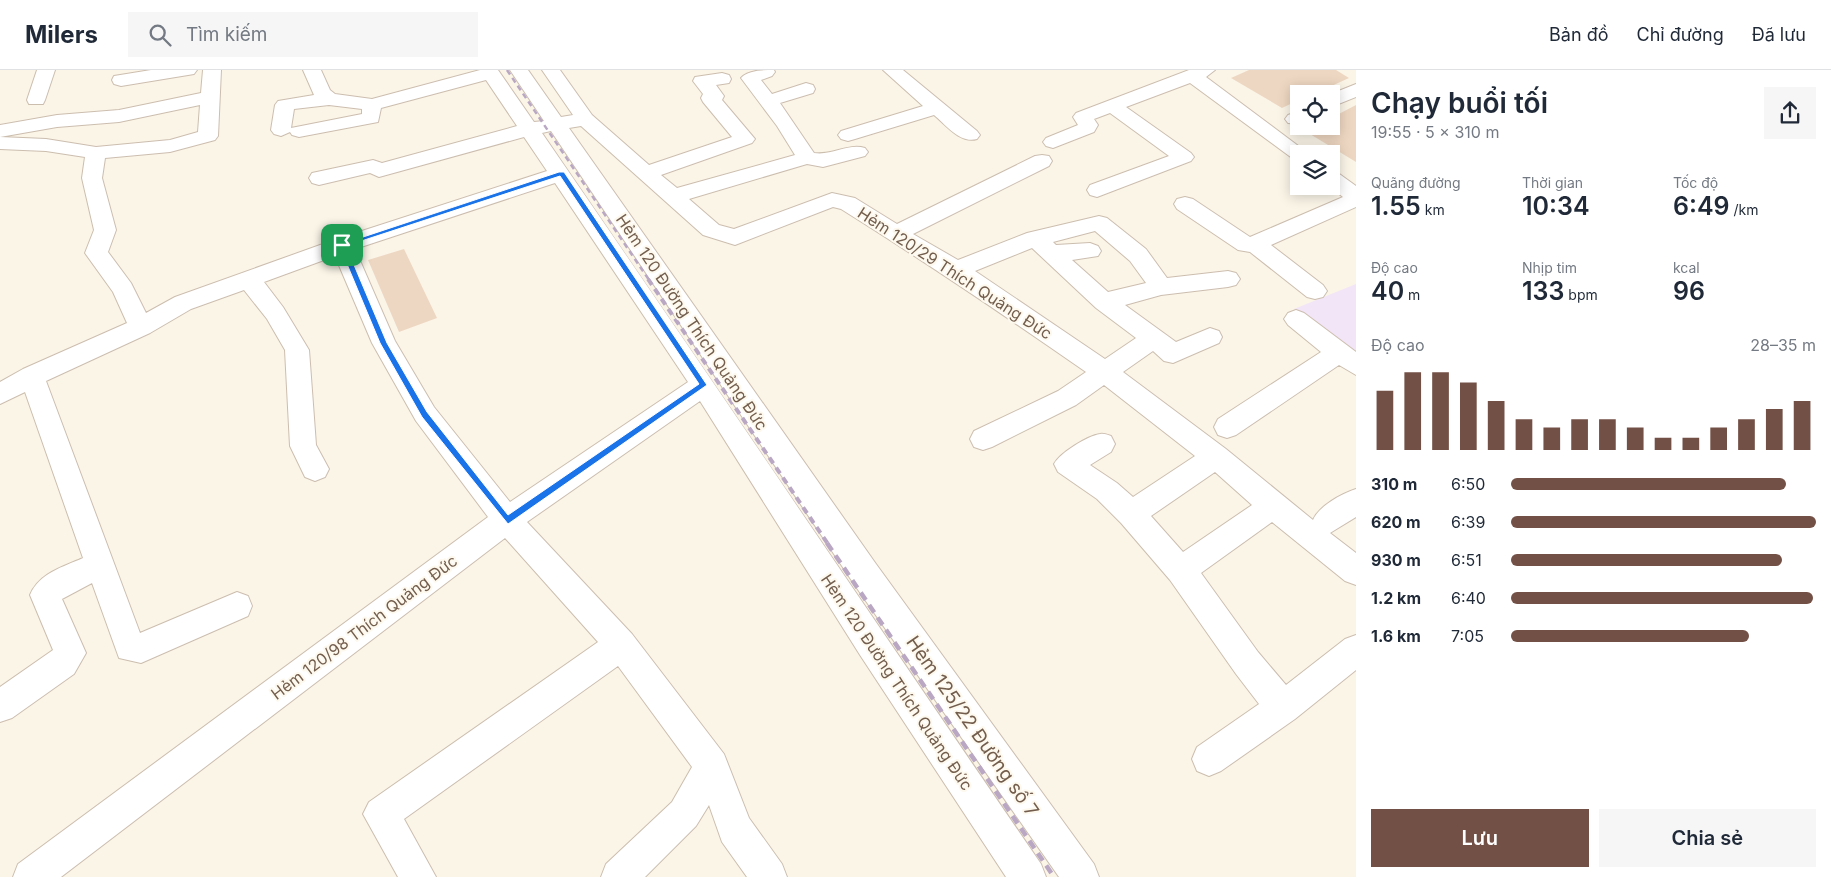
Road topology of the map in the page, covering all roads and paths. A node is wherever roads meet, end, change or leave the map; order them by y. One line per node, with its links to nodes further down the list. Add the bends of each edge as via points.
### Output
1 (46, 70): 18 (street)
2 (188, 70): 12 (street)
3 (212, 70): 15 (street)
4 (312, 70): 17 (street, via 322,93)
5 (519, 70): 24 (street, Hẻm 120 Đường Thích Quảng Đức)
6 (551, 70): 23 (street, Hẻm 120/29 Thích Quảng Đức)
7 (764, 70): 19 (street, via 766,72 750,78)
8 (892, 70): 22 (street)
9 (490, 71): 20 (street); 25 (street, Hẻm 120 Đường Thích Quảng Đức)
10 (1199, 73): 21 (street); 30 (street)
11 (722, 79): 34 (street, via 702,81 715,96 710,98 745,139)
12 (121, 80)
13 (806, 89): 19 (street)
14 (1356, 90): 16 (street)
15 (210, 97): 26 (street, via 119,116 57,121); 31 (street, via 208,136 170,146)
16 (1340, 97)
17 (329, 99): 20 (street); 20 (street, via 285,105 290,131 371,118)
18 (36, 100)
19 (768, 101): 32 (street)
20 (372, 104)
21 (1112, 106): 28 (street, via 1084,117 1087,128); 38 (street, via 1184,157)
22 (935, 108): 27 (street); 32 (street, via 853,144 823,162)
23 (585, 119): 24 (street); 34 (street, Hẻm 120/29 Thích Quảng Đức)
24 (557, 124): 25 (street); 76 (street, Hẻm 120 Đường Thích Quảng Đức)
25 (530, 129): 35 (street, Hẻm 120 Đường Thích Quảng Đức); 36 (street, via 379,170 373,166)
26 (0, 131)
27 (970, 135)
28 (1053, 142)
29 (0, 143): 31 (street, via 46,145)
30 (1290, 147)
31 (96, 153): 55 (street, via 92,178 105,230 96,253 123,290)
32 (808, 158): 39 (street)
33 (1042, 161): 42 (street)
34 (645, 173): 39 (street, Hẻm 120/29 Thích Quảng Đức)
35 (561, 174): 45 (street); 61 (street, Hẻm 120 Đường Thích Quảng Đức)
36 (319, 178)
37 (1340, 186): 40 (street)
38 (1097, 190)
39 (675, 196): 42 (street, Hẻm 120/29 Thích Quảng Đức, via 711,230 735,237 832,200 847,203)
40 (1355, 200): 44 (street)
41 (1185, 204): 44 (street, via 1246,245)
42 (894, 234): 48 (street, Hẻm 120/29 Thích Quảng Đức)
43 (1035, 238): 47 (street); 48 (street); 51 (street, via 1099,224 1138,255)
44 (1254, 244): 52 (street)
45 (342, 245): 49 (street); 71 (street, via 384,343 425,414)
46 (1090, 252): 47 (street)
47 (1052, 254): 53 (street)
48 (956, 270): 59 (street, Hẻm 120/29 Thích Quảng Đức)
49 (248, 279): 55 (street, via 183,303); 67 (street, via 275,313 297,350 303,446)
50 (1228, 279): 51 (street)
51 (1161, 287): 53 (street)
52 (1315, 291)
53 (1104, 302): 57 (street)
54 (1296, 319): 58 (street)
55 (141, 327): 60 (street)
56 (1210, 337): 57 (street, via 1173,354)
57 (1154, 338): 59 (street)
58 (1348, 358): 63 (street)
59 (1106, 372): 64 (street, via 1067,398); 66 (street, Hẻm 120/29 Thích Quảng Đức)
60 (32, 376): 62 (street); 73 (street)
61 (703, 385): 71 (street, Hẻm 120/98 Thích Quảng Đức); 88 (street, Hẻm 120 Đường Thích Quảng Đức, via 871,644)
62 (0, 394)
63 (1227, 427)
64 (983, 439)
65 (1102, 444): 70 (street, via 1068,464)
66 (1216, 457): 69 (street, Hẻm 120/29 Thích Quảng Đức); 70 (street)
67 (316, 468)
68 (1356, 501): 72 (street)
69 (1273, 506): 74 (street); 75 (street, Hẻm 120/29 Thích Quảng Đức)
70 (1131, 514): 74 (street)
71 (508, 520): 78 (street); 85 (street, Hẻm 120/98 Thích Quảng Đức)
72 (1326, 522)
73 (99, 565): 77 (street, via 130,647 141,648); 80 (street, via 56,585 45,595 70,653 68,658)
74 (1181, 570): 81 (street, via 1247,663)
75 (1356, 571)
76 (865, 574): 89 (street, Hẻm 125/22 Đường số 7)
77 (237, 606)
78 (621, 645): 83 (street); 84 (street, via 381,814)
79 (1356, 650): 81 (street)
80 (0, 706)
81 (1283, 707): 82 (street)
82 (1209, 759)
83 (712, 766): 86 (street, via 684,814); 87 (street, via 735,829)
84 (412, 875)
85 (30, 877)
86 (619, 877)
87 (769, 877)
88 (1028, 877)
89 (1081, 877)

